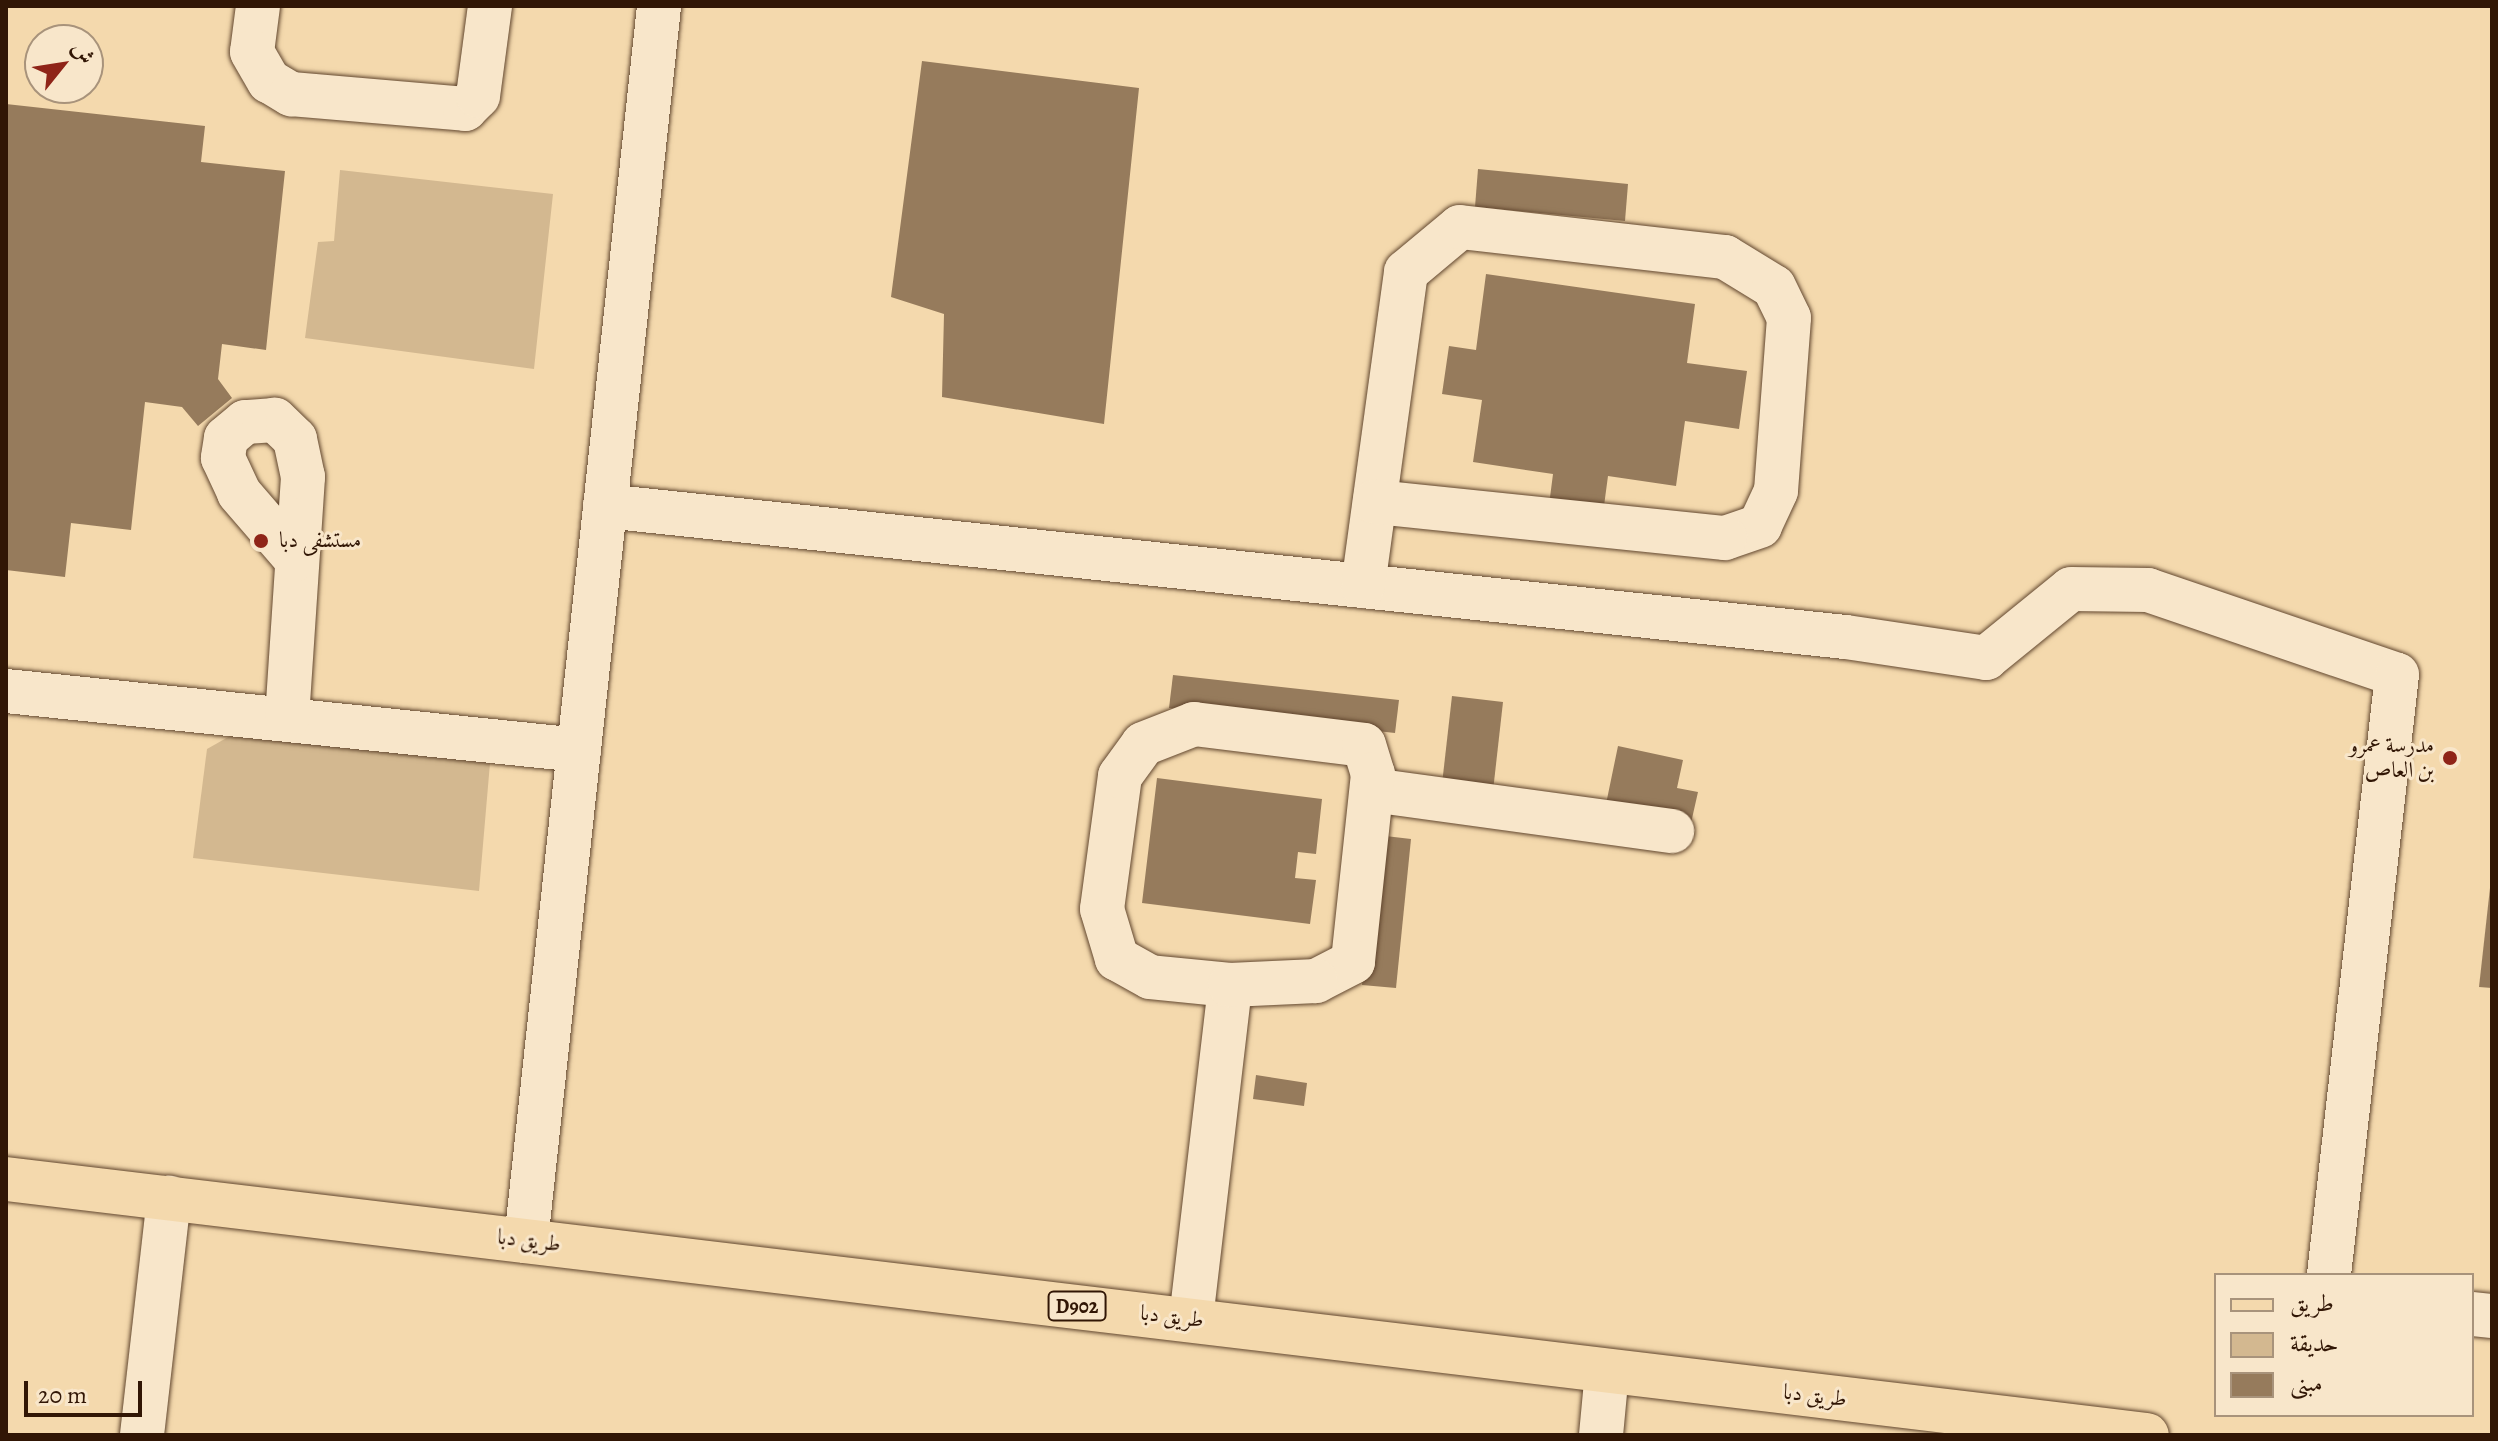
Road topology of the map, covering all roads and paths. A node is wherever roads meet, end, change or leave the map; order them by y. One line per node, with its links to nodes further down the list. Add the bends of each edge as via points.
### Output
1 (258, 6): 2 (street, via 252,52 269,81 291,94 465,109 478,96)
2 (490, 6)
3 (659, 6): 5 (street)
4 (1375, 502): 4 (street, via 1725,538 1760,526 1776,491 1789,318 1774,287 1725,257 1460,227 1406,272); 7 (street)
5 (605, 506): 7 (street); 10 (street)
6 (296, 559): 9 (street)
7 (1363, 586): 17 (street, via 1986,658 2071,589 2148,590 2397,675)
8 (6, 691): 9 (street)
9 (287, 718): 10 (street)
10 (579, 750): 16 (street)
11 (1372, 790): 12 (street); 13 (street, via 1353,962 1316,981); 13 (street, via 1364,745 1194,724 1143,744 1120,776 1102,909 1117,959 1150,977)
12 (1672, 831)
13 (1230, 985): 18 (street)
14 (6, 1179): 15 (main road, طريق دبا / D902)
15 (169, 1198): 16 (main road, طريق دبا / D902); 20 (street)
16 (526, 1241): 18 (main road, طريق دبا / D902)
17 (2329, 1273)
18 (1191, 1319): 19 (main road, طريق دبا / D902)
19 (1607, 1372): 21 (street); 22 (main road, طريق دبا / D902)
20 (142, 1435)
21 (1601, 1435)
22 (2147, 1435)

